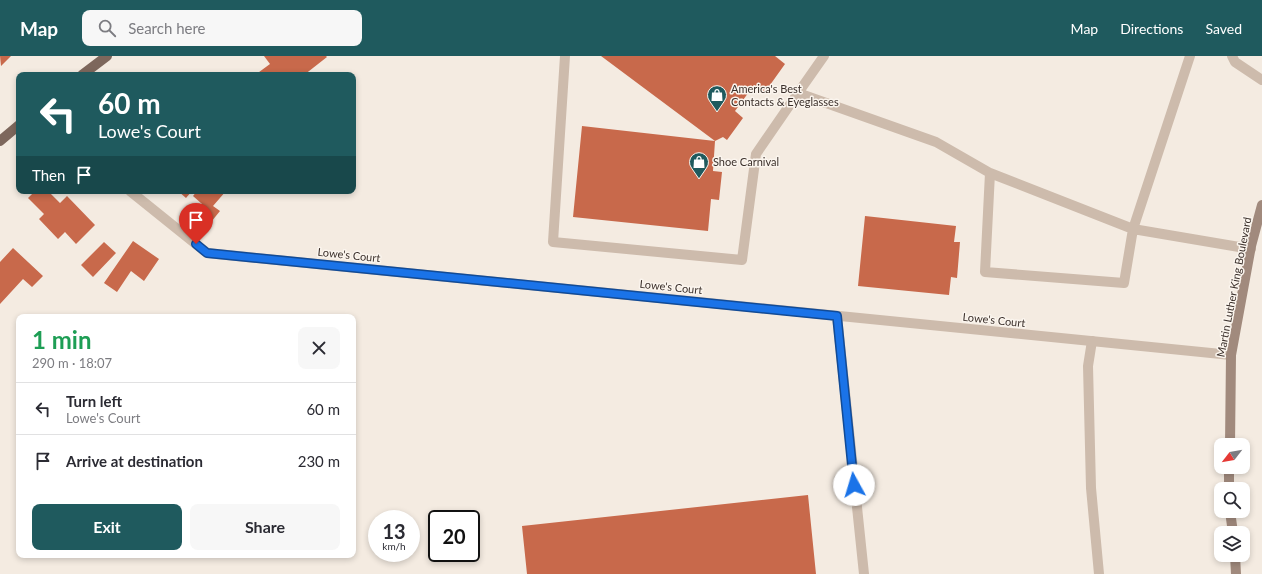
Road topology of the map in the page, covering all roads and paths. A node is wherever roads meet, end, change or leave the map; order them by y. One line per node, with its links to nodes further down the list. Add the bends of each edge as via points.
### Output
1 (107, 56): 6 (main road)
2 (565, 56): 8 (street, via 553,242 742,260 756,154)
3 (824, 56): 8 (street)
4 (1190, 56): 14 (street)
5 (1232, 56): 7 (street, via 1235,62)
6 (86, 72)
7 (1262, 80)
8 (798, 93): 11 (street, via 936,142)
9 (16, 128): 10 (main road)
10 (0, 141)
11 (990, 173): 14 (street); 14 (street, via 985,272 1124,283)
12 (134, 194): 16 (street, Lowe's Court, via 207,253)
13 (1262, 205): 15 (main road, Martin Luther King Boulevard)
14 (1133, 229): 15 (street)
15 (1251, 249): 18 (main road, Martin Luther King Boulevard)
16 (837, 316): 17 (street, Lowe's Court); 21 (street)
17 (1092, 342): 18 (street, Lowe's Court); 22 (street, via 1088,366 1091,488)
18 (1231, 355): 19 (main road, Martin Luther King Boulevard)
19 (1230, 438)
20 (1235, 562): 23 (main road)
21 (864, 574)
22 (1099, 574)
23 (1236, 574)

